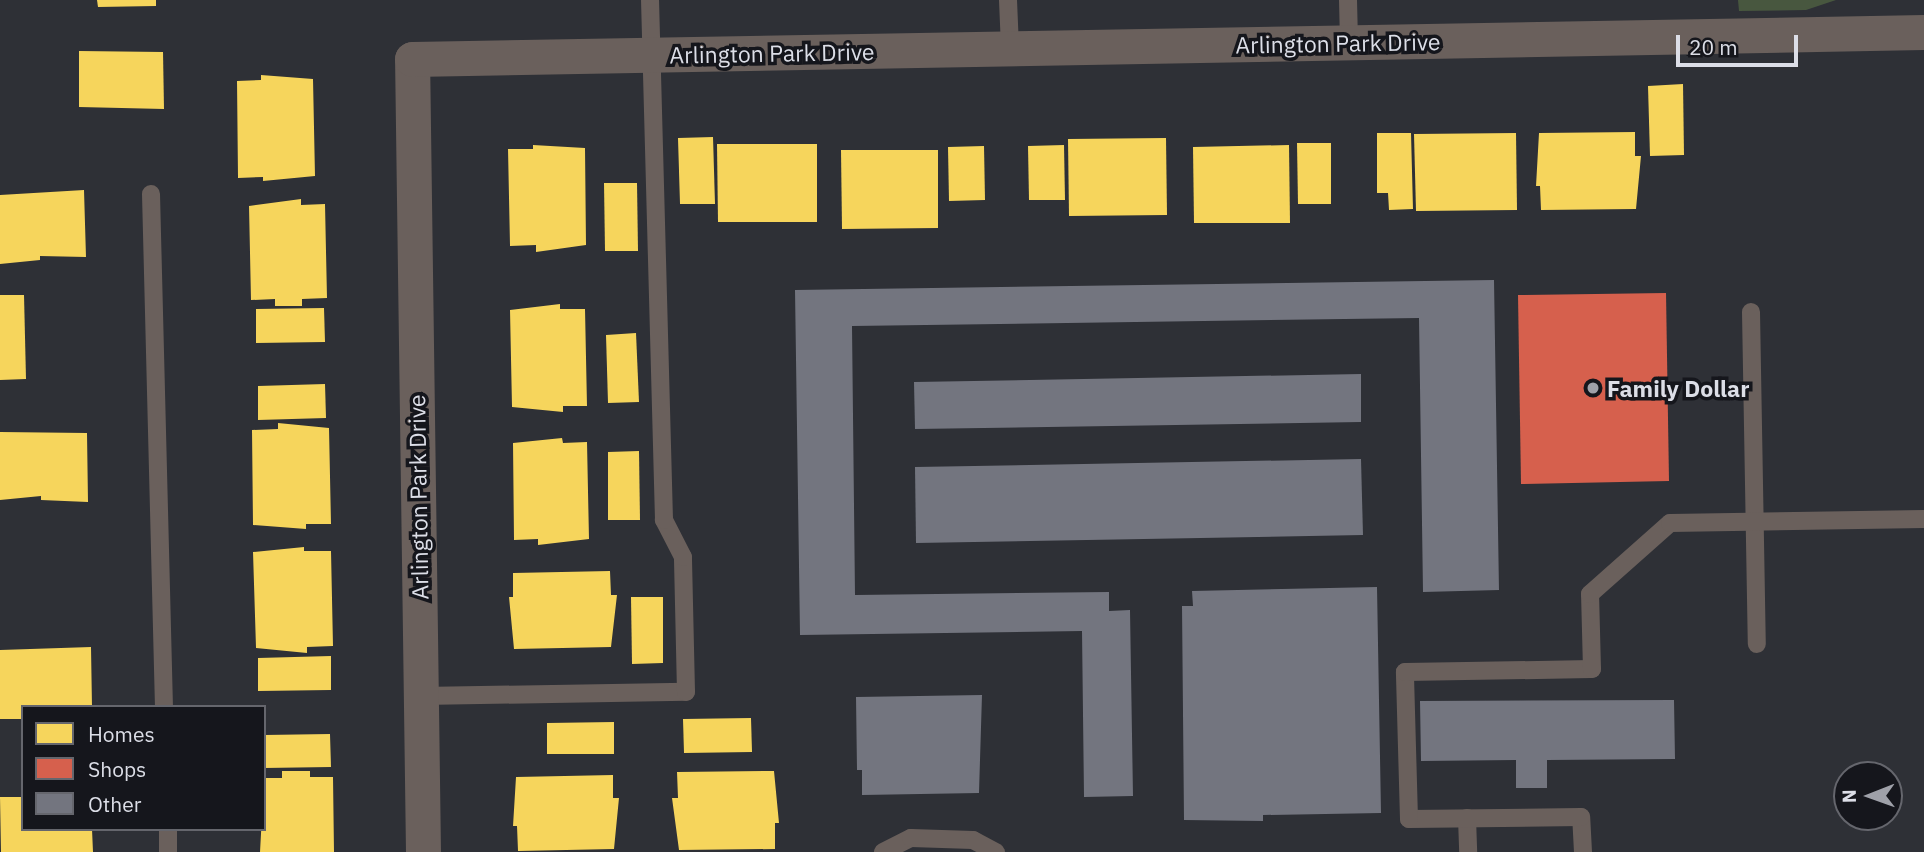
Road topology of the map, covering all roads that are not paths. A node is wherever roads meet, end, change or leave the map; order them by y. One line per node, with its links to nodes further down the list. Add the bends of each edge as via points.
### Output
1 (650, 0): 7 (lane)
2 (1008, 0): 6 (lane)
3 (1348, 0): 5 (lane)
4 (1924, 32): 5 (street, Arlington Park Drive)
5 (1349, 42): 6 (street, Arlington Park Drive)
6 (1010, 48): 7 (street, Arlington Park Drive)
7 (652, 55): 13 (street, Arlington Park Drive, via 412,59); 13 (lane, via 664,520 683,557 686,692)
8 (151, 194): 14 (lane)
9 (1751, 312): 11 (lane)
10 (1924, 519): 11 (lane)
11 (1755, 524): 12 (lane); 15 (lane, via 1670,523 1590,594 1592,669 1405,672 1409,819)
12 (1756, 644)
13 (421, 696): 18 (street, Arlington Park Drive)
14 (164, 705)
15 (1467, 818): 21 (lane); 22 (lane, via 1581,817)
16 (168, 831): 17 (lane)
17 (168, 852)
18 (423, 852)
19 (883, 852): 20 (lane, via 911,838 973,839)
20 (996, 852)
21 (1468, 852)
22 (1583, 852)

